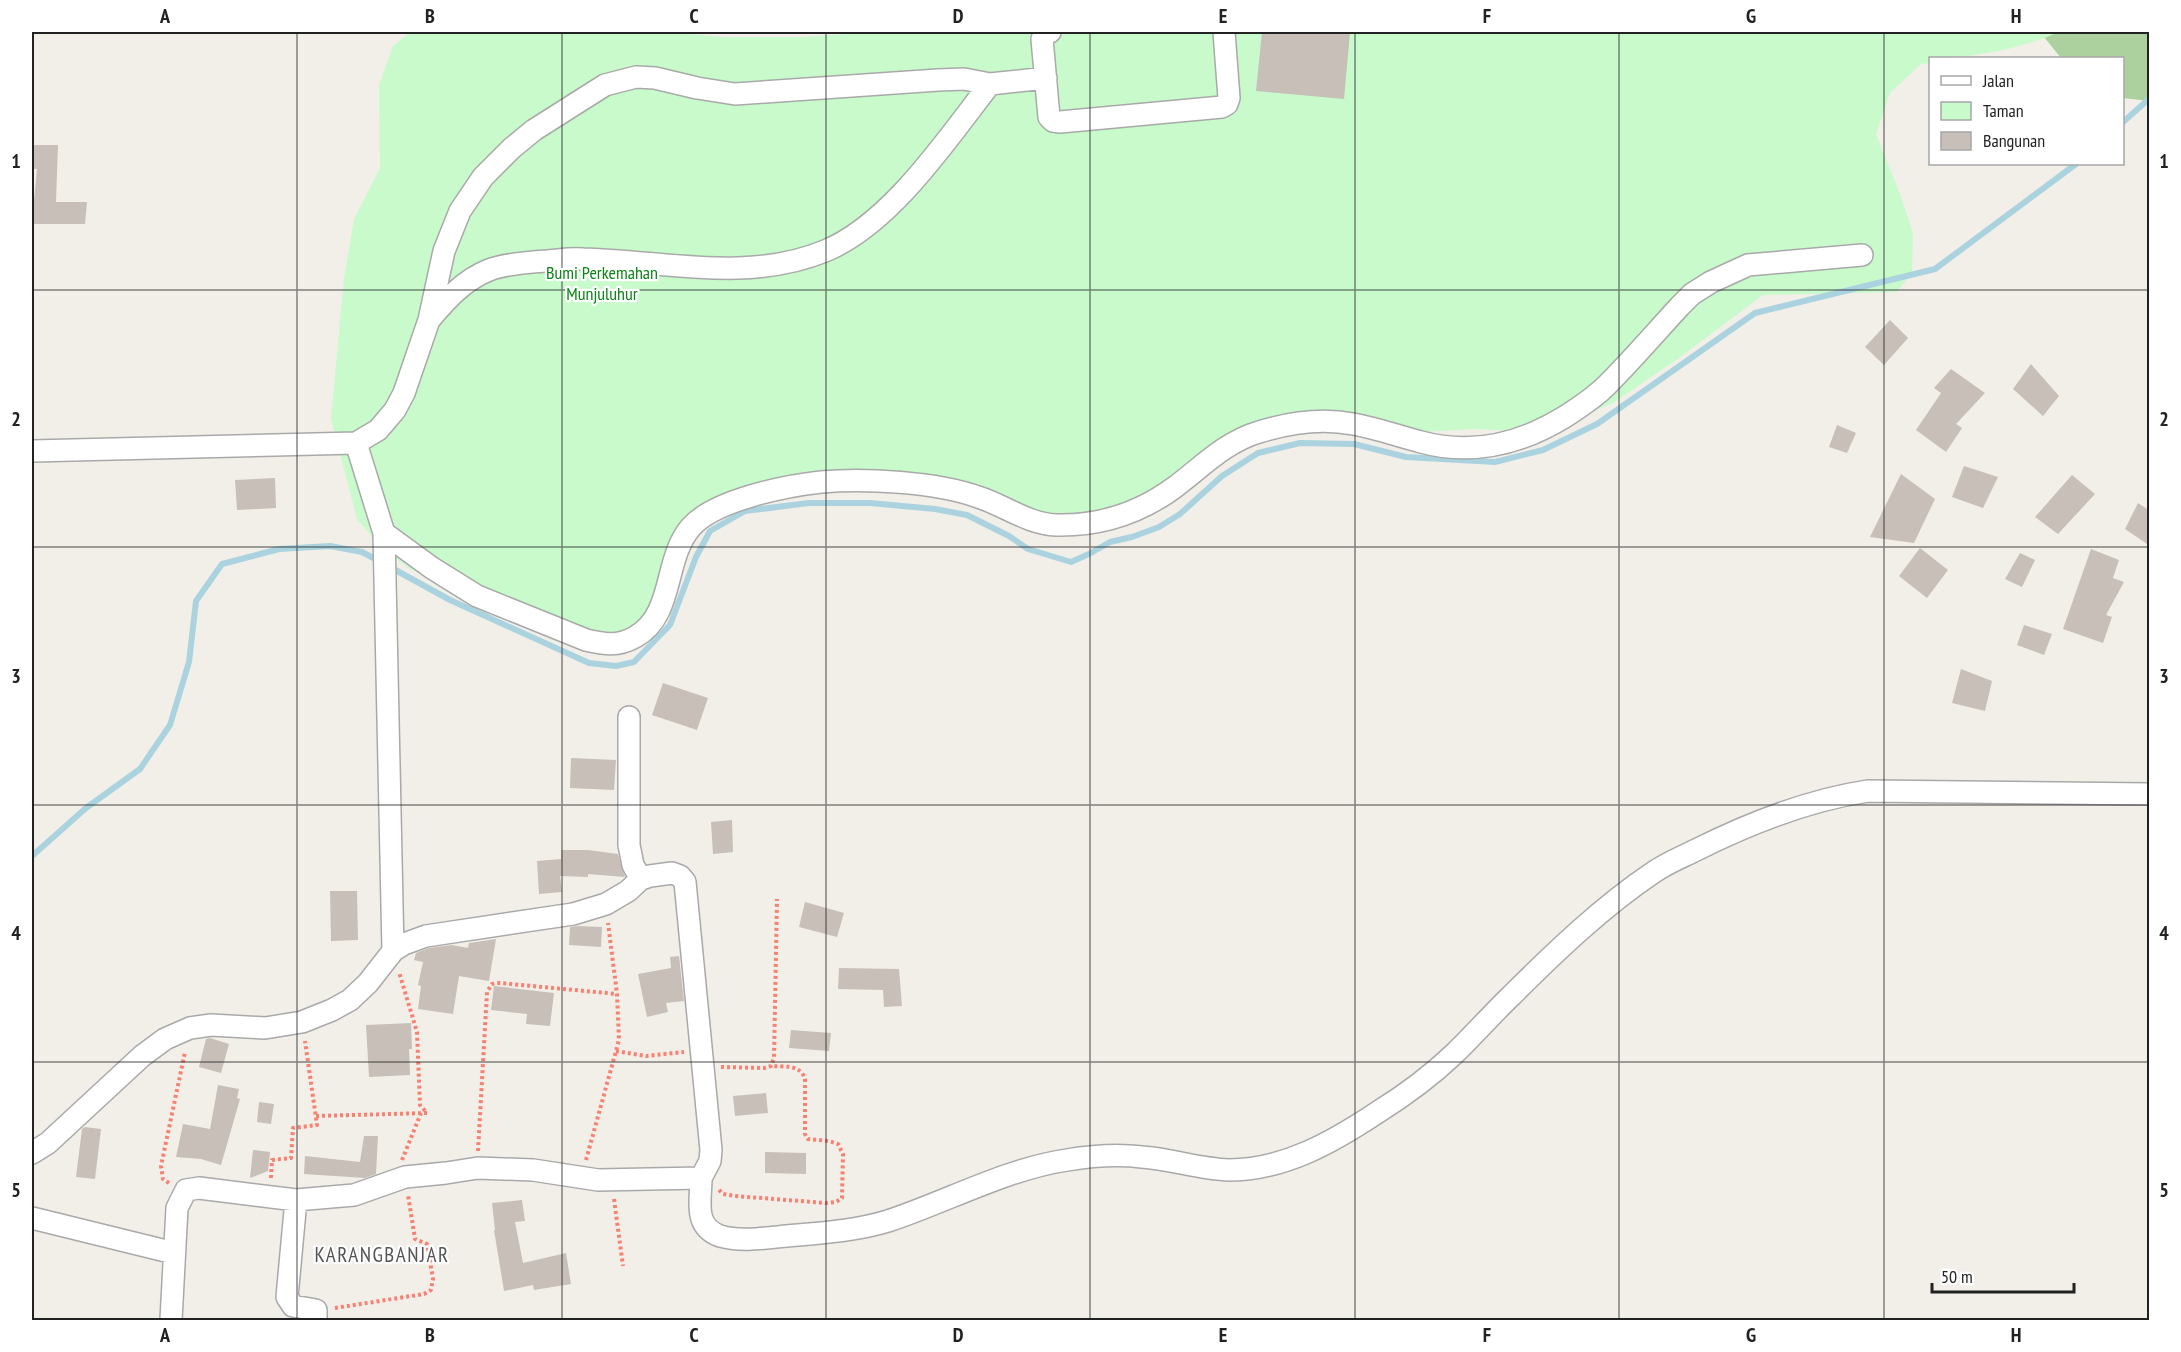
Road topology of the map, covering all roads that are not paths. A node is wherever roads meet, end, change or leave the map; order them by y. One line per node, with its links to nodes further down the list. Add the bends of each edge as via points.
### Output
1 (1050, 32): 3 (street, via 1042,39)
2 (1224, 32): 3 (street, via 1229,98 1222,107 1053,121 1049,117)
3 (1046, 78): 4 (street)
4 (990, 84): 6 (street, via 909,185 866,226 826,250 751,268 692,268 581,259 490,269 465,282); 6 (street, via 964,79 735,94 655,78 636,77 605,85 534,130 483,177 460,211 448,241)
5 (1862, 255): 9 (street, via 1748,265 1711,282 1692,294 1606,387 1586,403 1549,427 1498,446 1450,449 1342,423 1309,422 1281,427 1233,442 1168,492 1133,512 1083,524 1052,525 980,497 926,486 846,480 748,496 716,508 688,529 651,626 616,645 586,640 477,596 432,568)
6 (429, 320): 7 (street, via 395,410 378,430)
7 (356, 443): 8 (street); 9 (street)
8 (32, 451)
9 (385, 549): 13 (street)
10 (629, 717): 12 (street, via 629,845)
11 (2150, 794): 15 (street, via 1868,792 1831,799 1733,831 1650,874 1575,935 1451,1057 1380,1111 1308,1153 1273,1165 1230,1170 1144,1157 1066,1160 966,1190 887,1221 840,1232 757,1238 728,1238 703,1225)
12 (641, 879): 13 (street, via 606,904 573,914 426,936); 15 (street, via 672,873 685,882 711,1150)
13 (393, 951): 14 (street, via 350,1000 302,1022 265,1028 211,1025 190,1028 165,1039)
14 (32, 1153)
15 (701, 1178): 16 (street, via 581,1179 533,1170 477,1168 399,1179 354,1195)
16 (296, 1200): 18 (street, via 199,1188 186,1190 177,1208); 19 (street, via 287,1297 293,1306)
17 (32, 1218): 18 (street)
18 (174, 1253): 20 (street)
19 (316, 1315)
20 (171, 1320)

